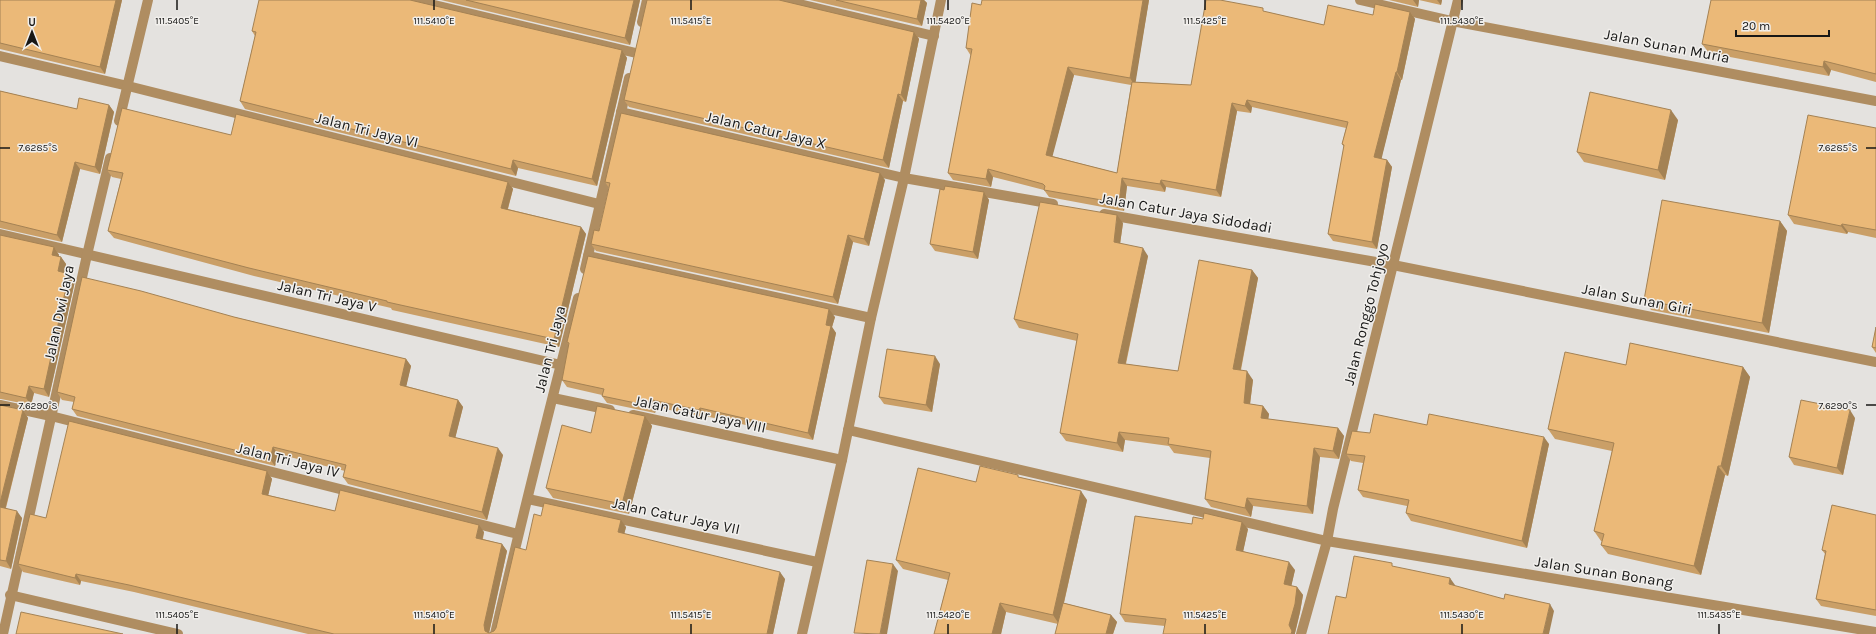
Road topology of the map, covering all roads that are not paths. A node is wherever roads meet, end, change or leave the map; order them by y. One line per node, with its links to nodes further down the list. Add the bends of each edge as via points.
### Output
1 (148, 0): 12 (street)
2 (413, 0): 14 (street, Jalan Tri Jaya, via 635,57)
3 (647, 0): 9 (street)
4 (782, 0): 10 (street)
5 (941, 0): 10 (street)
6 (1360, 0): 8 (street, Jalan Sunan Muria)
7 (1458, 0): 8 (street, Jalan Ronggo Tohjoyo)
8 (1452, 21): 13 (street, Jalan Sunan Muria); 24 (street, Jalan Ronggo Tohjoyo)
9 (640, 30)
10 (934, 36): 17 (street)
11 (0, 56): 12 (street, Jalan Tri Jaya VI)
12 (128, 86): 15 (street); 18 (street, Jalan Tri Jaya VI)
13 (1876, 101)
14 (621, 112): 17 (street, Jalan Catur Jaya X); 18 (street, Jalan Tri Jaya)
15 (117, 132)
16 (113, 147): 22 (street, Jalan Dwi Jaya)
17 (904, 178): 19 (street); 25 (street)
18 (599, 204): 23 (street, Jalan Tri Jaya)
19 (1067, 207)
20 (1090, 211): 24 (street, Jalan Catur Jaya Sidodadi)
21 (0, 234): 22 (street, Jalan Tri Jaya V)
22 (87, 255): 27 (street, Jalan Tri Jaya V); 30 (street, Jalan Dwi Jaya)
23 (588, 256): 25 (street); 27 (street, Jalan Tri Jaya)
24 (1393, 265): 26 (street, Jalan Sunan Giri); 35 (street, Jalan Ronggo Tohjoyo)
25 (871, 318): 31 (street)
26 (1876, 362)
27 (561, 365): 28 (street, Jalan Tri Jaya)
28 (553, 398): 32 (street, Jalan Catur Jaya VIII); 33 (street, Jalan Tri Jaya)
29 (0, 405): 30 (street, Jalan Tri Jaya IV)
30 (51, 416): 34 (street, Jalan Tri Jaya IV); 37 (street, Jalan Dwi Jaya)
31 (848, 430): 32 (street); 35 (street, Jalan Sunan Bonang)
32 (842, 460): 36 (street)
33 (528, 499): 34 (street, Jalan Tri Jaya); 36 (street, Jalan Catur Jaya VII)
34 (518, 534): 41 (street, Jalan Tri Jaya)
35 (1327, 541): 38 (street, Jalan Sunan Bonang); 43 (street, Jalan Ronggo Tohjoyo)
36 (817, 562): 42 (street)
37 (10, 595): 39 (street, Jalan Dwi Jaya); 40 (street)
38 (1876, 632)
39 (2, 634)
40 (178, 634)
41 (495, 634)
42 (802, 634)
43 (1302, 634)

